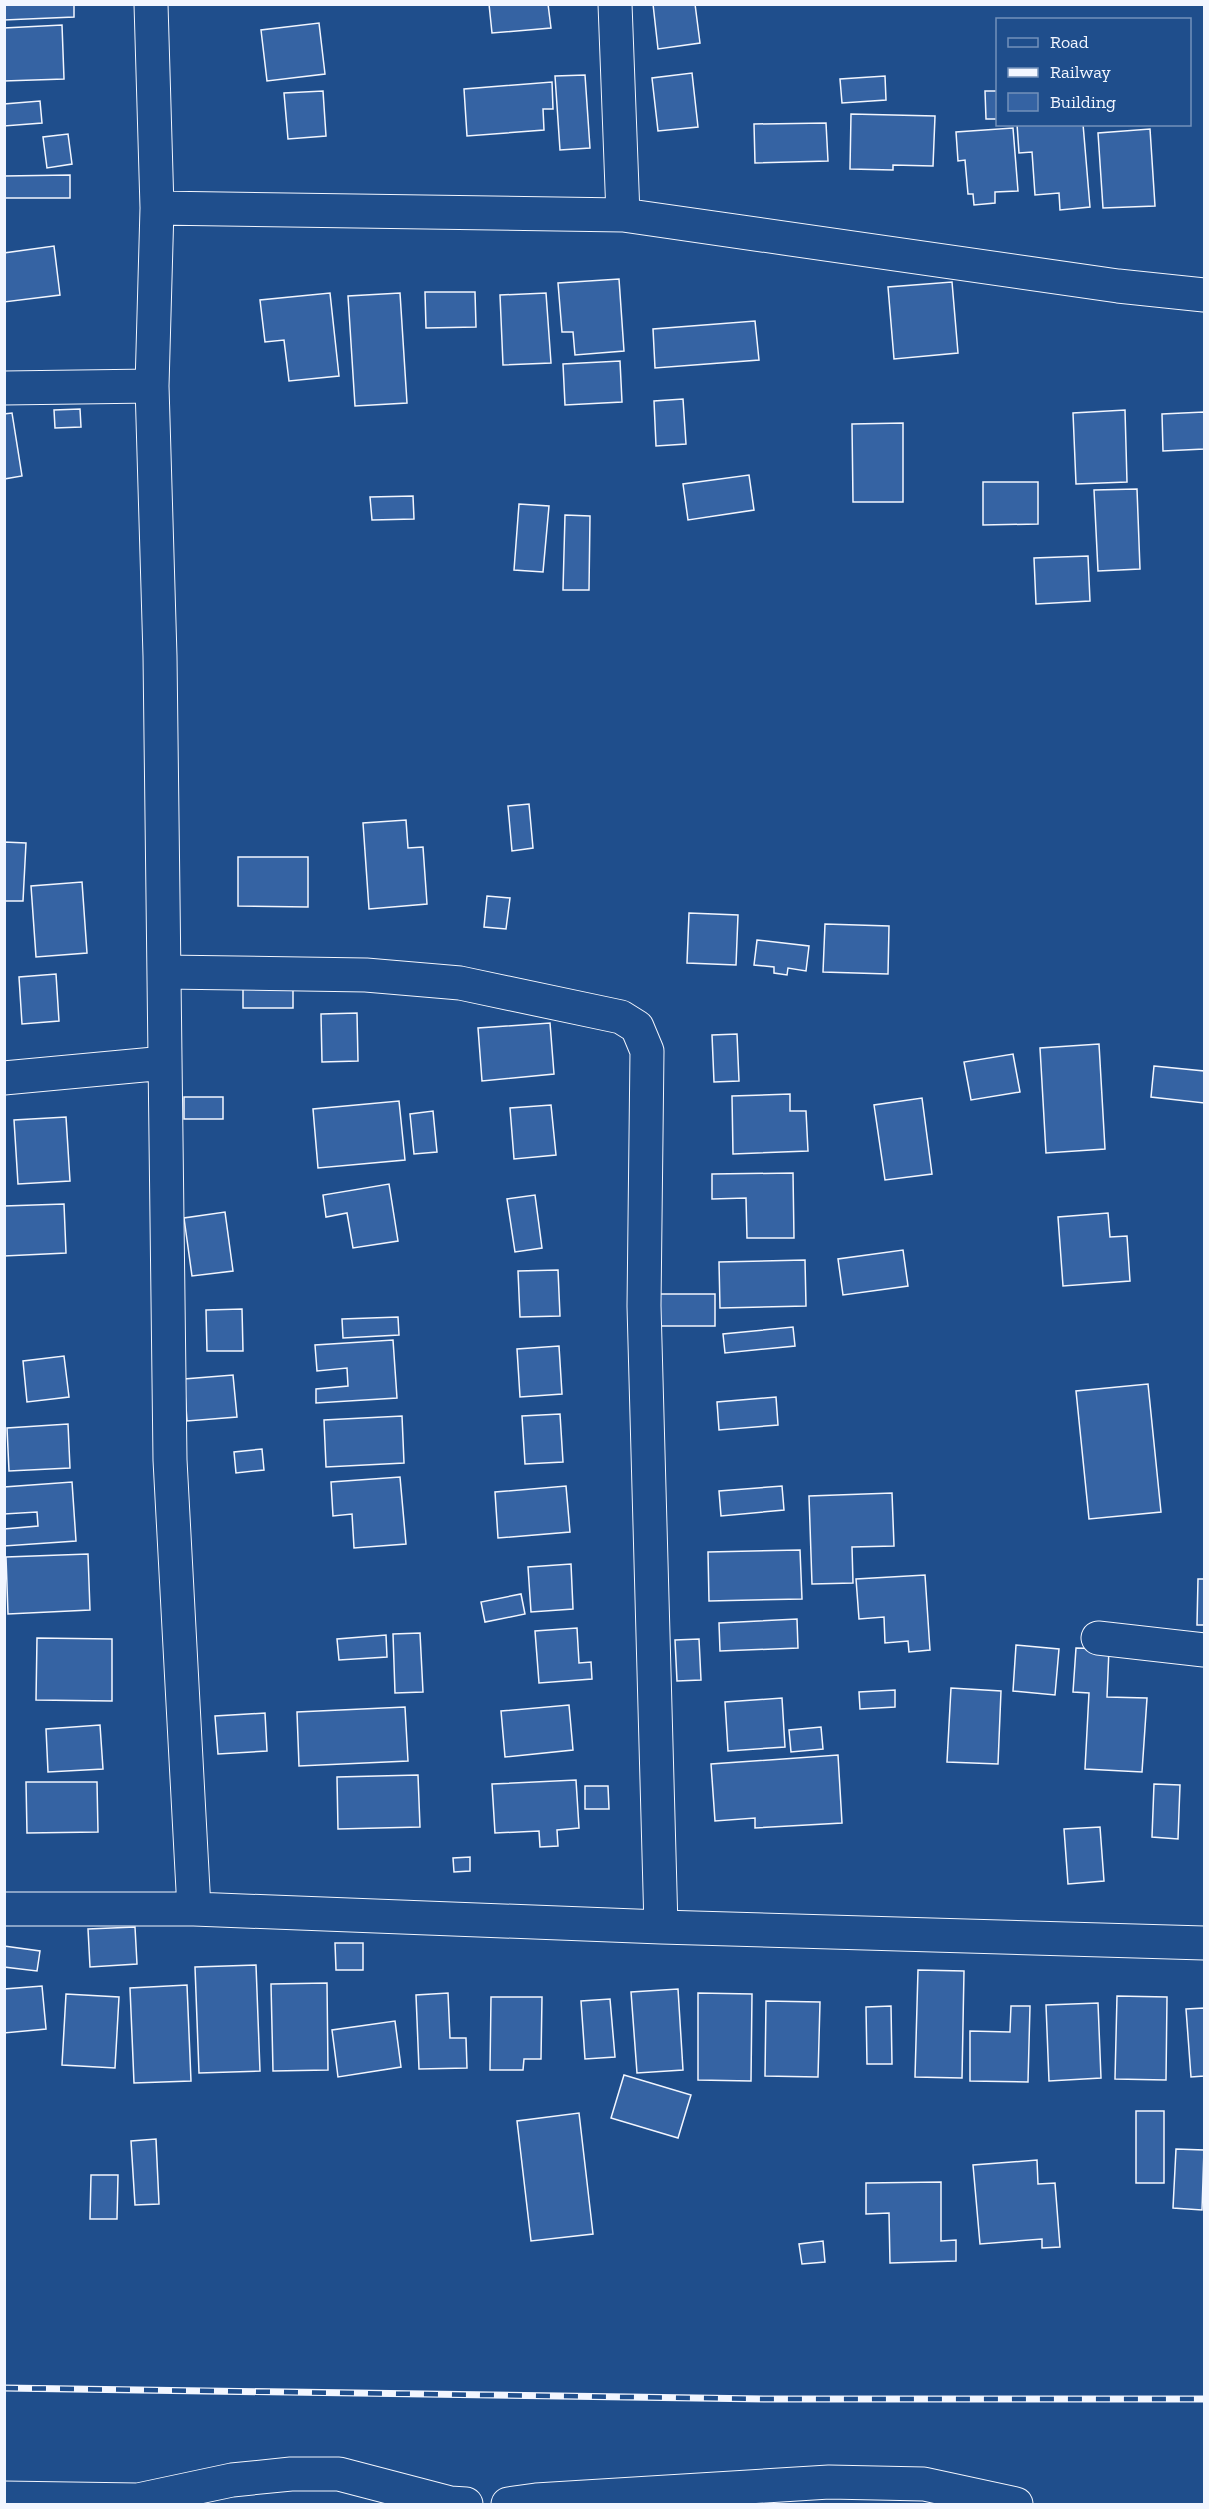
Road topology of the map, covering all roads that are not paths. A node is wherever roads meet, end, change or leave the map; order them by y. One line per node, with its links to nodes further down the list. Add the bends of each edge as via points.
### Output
1 (151, 4): 3 (street)
2 (615, 4): 4 (street)
3 (157, 208): 4 (street); 6 (street)
4 (623, 215): 5 (street)
5 (1204, 295)
6 (152, 386): 7 (street); 8 (street)
7 (4, 388)
8 (164, 972): 9 (street); 15 (street, via 366,975 460,983 621,1017 637,1027 647,1051 644,1306)
9 (165, 1063): 10 (street); 14 (street, via 170,1460)
10 (4, 1078)
11 (1098, 1638): 12 (street)
12 (1204, 1650)
13 (4, 1909): 14 (street)
14 (194, 1909): 15 (street)
15 (662, 1927): 16 (street)
16 (1204, 1943)
17 (4, 2498): 18 (street)
18 (137, 2502): 19 (street, via 232,2480 339,2474)
19 (466, 2505)
20 (508, 2505): 21 (street, via 829,2482 924,2484)
21 (1016, 2505)

